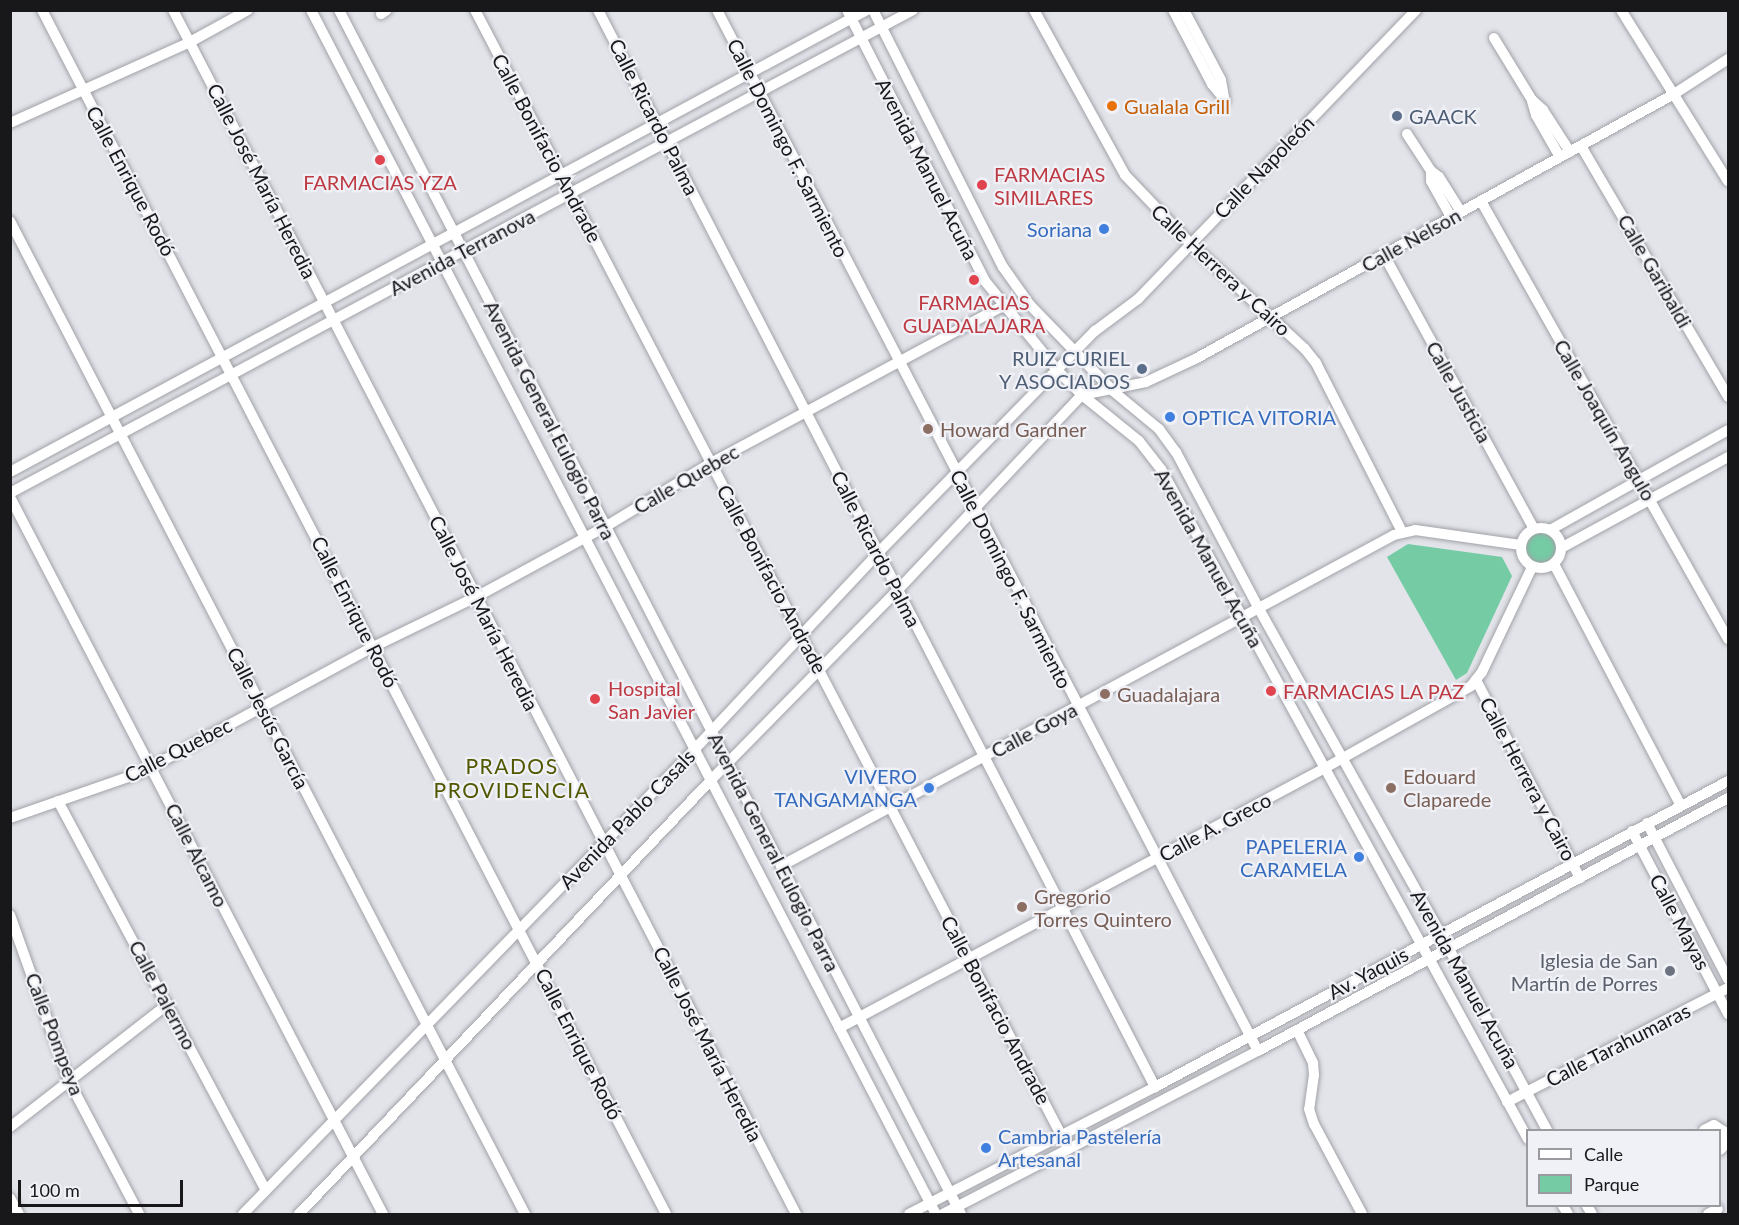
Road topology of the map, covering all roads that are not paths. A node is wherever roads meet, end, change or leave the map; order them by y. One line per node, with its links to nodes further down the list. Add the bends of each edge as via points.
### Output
1 (42, 10): 24 (street, Calle Enrique Rodó)
2 (173, 10): 21 (street, Calle José María Heredia)
3 (248, 10): 21 (street)
4 (311, 10): 41 (street, Avenida General Eulogio Parra)
5 (339, 10): 39 (street, Avenida General Eulogio Parra)
6 (475, 10): 33 (street, Calle Bonifacio Andrade)
7 (598, 10): 28 (street, Calle Ricardo Palma)
8 (717, 10): 23 (street, Calle Domingo F. Sarmiento)
9 (867, 10): 17 (street, Avenida Terranova)
10 (873, 10): 18 (street, Avenida Manuel Acuña)
11 (914, 10): 18 (street, Avenida Terranova)
12 (1035, 10): 40 (street, Calle Herrera y Cairo, via 1125,175)
13 (1173, 10): 14 (street, via 1212,84 1225,100 1221,80)
14 (1184, 10)
15 (1416, 10): 40 (street, Calle Napoleón)
16 (1621, 10): 26 (street)
17 (850, 14): 19 (street, Avenida Manuel Acuña); 23 (street, Avenida Terranova)
18 (881, 28): 19 (street, Avenida Terranova); 49 (street, Avenida Manuel Acuña, via 1003,267 1030,304)
19 (861, 38): 25 (street, Avenida Terranova); 46 (street, Avenida Manuel Acuña, via 969,253)
20 (1494, 38): 32 (street)
21 (190, 42): 24 (street); 45 (street, Calle José María Heredia)
22 (1728, 59): 26 (street, Calle Nelson)
23 (750, 74): 25 (street, Calle Domingo F. Sarmiento); 28 (street, Avenida Terranova)
24 (83, 91): 27 (street); 50 (street, Calle Enrique Rodó)
25 (759, 93): 30 (street, Avenida Terranova); 51 (street, Calle Domingo F. Sarmiento)
26 (1674, 94): 31 (street, Calle Nelson); 34 (street)
27 (10, 123)
28 (657, 123): 30 (street, Calle Ricardo Palma); 33 (street, Avenida Terranova)
29 (1407, 134): 37 (street, via 1435,174 1431,181 1443,192)
30 (667, 142): 35 (street, Avenida Terranova); 57 (street, Calle Ricardo Palma)
31 (1581, 146): 32 (street, Calle Nelson); 56 (street, Calle Garibaldi)
32 (1565, 154): 36 (street, Calle Nelson)
33 (561, 176): 35 (street, Calle Bonifacio Andrade); 39 (street, Avenida Terranova)
34 (1728, 181)
35 (571, 194): 42 (street, Avenida Terranova); 62 (street, Calle Bonifacio Andrade)
36 (1481, 201): 37 (street, Calle Nelson); 65 (street, Calle Joaquín Angulo)
37 (1456, 215): 43 (street, Calle Nelson)
38 (10, 221): 58 (street, Calle Jesús García)
39 (454, 233): 41 (street, Avenida Terranova); 42 (street, Avenida General Eulogio Parra)
40 (1190, 243): 47 (street, Calle Herrera y Cairo); 49 (street, Calle Napoleón, via 1138,299 1095,331)
41 (433, 245): 44 (street, Avenida General Eulogio Parra); 45 (street, Avenida Terranova)
42 (464, 251): 44 (street, Avenida Terranova); 69 (street, Avenida General Eulogio Parra)
43 (1384, 255): 47 (street, Calle Nelson); 70 (street, Calle Justicia)
44 (442, 263): 48 (street, Avenida Terranova); 73 (street, Avenida General Eulogio Parra)
45 (325, 303): 48 (street, Calle José María Heredia); 50 (street, Avenida Terranova)
46 (1003, 306): 51 (street, Calle Quebec); 52 (street, Avenida Manuel Acuña)
47 (1271, 317): 54 (street, Calle Nelson, via 1162,376); 72 (street, Calle Herrera y Cairo, via 1316,363)
48 (334, 321): 53 (street, Avenida Terranova); 80 (street, Calle José María Heredia)
49 (1075, 352): 52 (street, Calle Napoleón); 54 (street, Avenida Manuel Acuña)
50 (224, 358): 53 (street, Calle Enrique Rodó); 58 (street, Avenida Terranova)
51 (899, 362): 57 (street, Calle Quebec); 64 (street, Calle Domingo F. Sarmiento)
52 (1057, 370): 55 (street, Avenida Manuel Acuña); 64 (street, Avenida Pablo Casals)
53 (232, 375): 60 (street, Avenida Terranova); 85 (street, Calle Enrique Rodó)
54 (1113, 391): 55 (street, Calle Nelson); 81 (street, Avenida Manuel Acuña, via 1168,439)
55 (1082, 395): 68 (street, Avenida Pablo Casals); 82 (street, Avenida Manuel Acuña, via 1151,454)
56 (1728, 397)
57 (806, 412): 62 (street, Calle Quebec); 76 (street, Calle Ricardo Palma)
58 (113, 418): 60 (street, Calle Jesús García); 63 (street, Avenida Terranova)
59 (1728, 430): 65 (street)
60 (121, 434): 66 (street, Avenida Terranova); 88 (street, Calle Jesús García)
61 (1728, 457): 67 (street)
62 (711, 464): 69 (street, Calle Quebec); 83 (street, Calle Bonifacio Andrade)
63 (10, 472)
64 (956, 474): 68 (street, Calle Domingo F. Sarmiento); 76 (street, Avenida Pablo Casals)
65 (1639, 481): 67 (street, Calle Joaquín Angulo); 71 (street)
66 (10, 495): 95 (street, Calle Alcamo)
67 (1650, 500): 75 (street); 84 (street, Calle Joaquín Angulo)
68 (975, 510): 79 (street, Avenida Pablo Casals); 89 (street, Calle Domingo F. Sarmiento)
69 (605, 526): 73 (street, Calle Quebec); 90 (street, Avenida General Eulogio Parra)
70 (1534, 529): 71 (street); 74 (street, via 1526,534)
71 (1550, 530): 75 (street)
72 (1402, 532): 74 (street, Calle Goya, via 1415,530); 81 (street, Calle Goya)
73 (584, 538): 80 (street, Calle Quebec); 91 (street, Avenida General Eulogio Parra)
74 (1521, 545): 78 (street, via 1523,557)
75 (1561, 548): 77 (street)
76 (880, 551): 79 (street, Calle Ricardo Palma); 83 (street, Avenida Pablo Casals)
77 (1554, 564): 78 (street, via 1543,569); 101 (street)
78 (1532, 567): 87 (street, Calle A. Greco)
79 (897, 591): 86 (street, Avenida Pablo Casals); 92 (street, Calle Ricardo Palma)
80 (476, 597): 85 (street, Calle Quebec); 107 (street, Calle José María Heredia)
81 (1259, 609): 82 (street, Calle Goya); 93 (street, Avenida Manuel Acuña)
82 (1242, 618): 89 (street, Calle Goya); 96 (street, Avenida Manuel Acuña)
83 (801, 637): 86 (street, Calle Bonifacio Andrade); 90 (street, Avenida Pablo Casals)
84 (1728, 639)
85 (373, 647): 88 (street, Calle Quebec); 116 (street, Calle Enrique Rodó)
86 (819, 669): 94 (street, Avenida Pablo Casals); 102 (street, Calle Bonifacio Andrade)
87 (1476, 680): 93 (street, Calle A. Greco); 110 (street, Calle Herrera y Cairo)
88 (262, 706): 95 (street, Calle Quebec); 129 (street, Calle Jesús García)
89 (1077, 707): 92 (street, Calle Goya); 109 (street, Calle Domingo F. Sarmiento)
90 (712, 731): 91 (street, Avenida Pablo Casals); 94 (street, Avenida General Eulogio Parra)
91 (694, 750): 97 (street, Avenida General Eulogio Parra); 107 (street, Avenida Pablo Casals)
92 (983, 758): 102 (street, Calle Goya); 114 (street, Calle Ricardo Palma)
93 (1342, 759): 96 (street, Calle A. Greco); 117 (street, Avenida Manuel Acuña)
94 (728, 763): 97 (street, Avenida Pablo Casals); 111 (street, Avenida General Eulogio Parra)
95 (152, 766): 100 (street, Calle Quebec); 139 (street, Calle Alcamo)
96 (1325, 768): 109 (street, Calle A. Greco); 118 (street, Avenida Manuel Acuña)
97 (710, 781): 112 (street, Avenida Pablo Casals); 130 (street, Avenida General Eulogio Parra)
98 (1728, 781): 101 (street, Av. Yaquis)
99 (1728, 798): 106 (street)
100 (58, 801): 103 (street, Calle Quebec); 126 (street, Calle Palermo)
101 (1681, 806): 104 (street, Av. Yaquis)
102 (890, 807): 111 (street, Calle Goya); 121 (street, Calle Bonifacio Andrade)
103 (10, 818)
104 (1647, 823): 105 (street, Av. Yaquis); 106 (street, Calle Mayas)
105 (1632, 831): 108 (street, Calle Mayas); 110 (street, Av. Yaquis)
106 (1654, 838): 108 (street, Av. Yaquis); 123 (street, Calle Mayas)
107 (603, 843): 112 (street, Calle José María Heredia); 116 (street, Avenida Pablo Casals)
108 (1640, 846): 113 (street, Av. Yaquis); 125 (street, Calle Mayas)
109 (1156, 859): 114 (street, Calle A. Greco); 132 (street, Calle Domingo F. Sarmiento)
110 (1572, 863): 113 (street, Calle Herrera y Cairo); 117 (street, Av. Yaquis)
111 (781, 866): 128 (street, Avenida General Eulogio Parra)
112 (620, 875): 122 (street, Avenida Pablo Casals); 161 (street, Calle José María Heredia)
113 (1580, 878): 119 (street, Av. Yaquis)
114 (1062, 909): 121 (street, Calle A. Greco); 136 (street, Calle Ricardo Palma)
115 (10, 915): 135 (street, Calle Pompeya)
116 (520, 929): 122 (street, Calle Enrique Rodó); 129 (street, Avenida Pablo Casals)
117 (1441, 934): 118 (street, Av. Yaquis); 119 (street, Avenida Manuel Acuña)
118 (1422, 944): 120 (street, Avenida Manuel Acuña); 132 (street, Av. Yaquis)
119 (1448, 948): 120 (street, Av. Yaquis); 137 (street, Avenida Manuel Acuña)
120 (1430, 958): 131 (street, Av. Yaquis); 138 (street, Avenida Manuel Acuña)
121 (969, 959): 128 (street, Calle A. Greco); 144 (street, Calle Bonifacio Andrade)
122 (537, 962): 134 (street, Avenida Pablo Casals); 160 (street, Calle Enrique Rodó)
123 (1728, 979)
124 (1728, 988): 125 (street, Calle Tarahumaras)
125 (1718, 993): 127 (street, Calle Mayas); 137 (street, Calle Tarahumaras)
126 (168, 1004): 135 (street); 149 (street, Calle Palermo)
127 (1728, 1014)
128 (859, 1017): 130 (street, Calle A. Greco); 150 (street, Avenida General Eulogio Parra)
129 (427, 1024): 134 (street, Calle Jesús García); 139 (street, Avenida Pablo Casals)
130 (839, 1028): 152 (street, Avenida General Eulogio Parra)
131 (1297, 1030): 133 (street, Av. Yaquis); 165 (street, via 1313,1063 1309,1109 1314,1124)
132 (1250, 1036): 133 (street, Calle Domingo F. Sarmiento); 136 (street, Av. Yaquis)
133 (1258, 1051): 146 (street, Av. Yaquis)
134 (445, 1059): 148 (street, Avenida Pablo Casals); 159 (street, Calle Jesús García)
135 (69, 1081): 140 (street); 155 (street, Calle Pompeya)
136 (1155, 1087): 144 (street, Av. Yaquis)
137 (1526, 1092): 138 (street, Calle Tarahumaras); 141 (street, Avenida Manuel Acuña)
138 (1507, 1102): 145 (street, Avenida Manuel Acuña)
139 (334, 1120): 148 (street, Calle Alcamo); 149 (street, Avenida Pablo Casals)
140 (10, 1127)
141 (1545, 1129)
142 (1707, 1129): 143 (street, via 1714,1125)
143 (1727, 1131): 147 (street)
144 (1061, 1135): 146 (street, Calle Bonifacio Andrade); 150 (street, Av. Yaquis)
145 (1526, 1137)
146 (1068, 1148): 153 (street, Av. Yaquis)
147 (1721, 1148)
148 (353, 1156): 157 (street, Avenida Pablo Casals); 158 (street, Calle Alcamo)
149 (266, 1190): 156 (street, Avenida Pablo Casals)
150 (950, 1193): 152 (street, Av. Yaquis); 153 (street, Avenida General Eulogio Parra)
151 (10, 1198): 154 (street)
152 (930, 1203): 162 (street); 163 (street, Avenida General Eulogio Parra)
153 (959, 1211): 164 (street, Av. Yaquis)
154 (19, 1215)
155 (139, 1215)
156 (243, 1215)
157 (299, 1215)
158 (383, 1215)
159 (525, 1215)
160 (666, 1215)
161 (796, 1215)
162 (909, 1215)
163 (936, 1215)
164 (943, 1215)
165 (1362, 1215)

